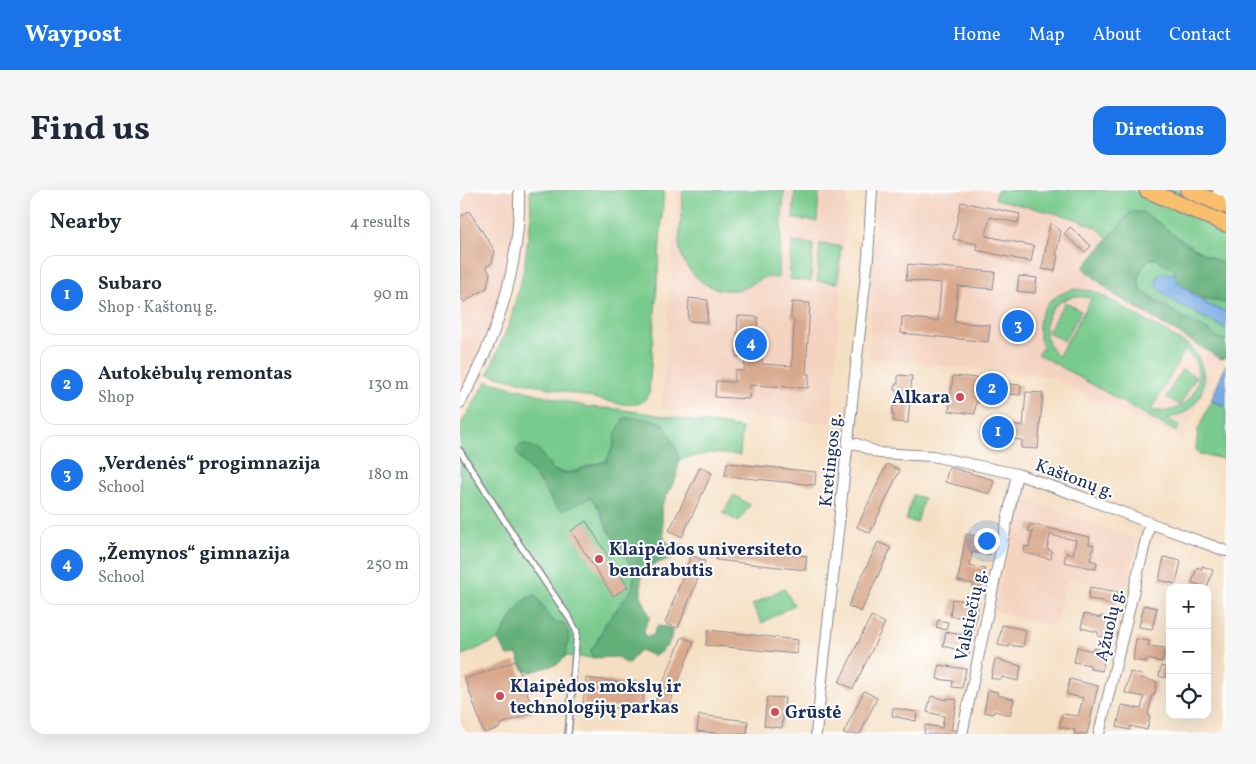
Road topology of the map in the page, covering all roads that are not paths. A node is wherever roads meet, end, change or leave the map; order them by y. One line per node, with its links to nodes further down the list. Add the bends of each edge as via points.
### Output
1 (519, 190): 7 (street, via 512,270 504,300 487,349)
2 (872, 190): 8 (street, Kretingos g.)
3 (1147, 190): 6 (main road)
4 (1188, 190): 5 (main road)
5 (1220, 199)
6 (1226, 224)
7 (460, 402)
8 (848, 444): 10 (street, Kaštonų g., via 878,452 932,456); 14 (street, Kretingos g.)
9 (460, 451): 13 (lane, via 577,632)
10 (1017, 474): 11 (street, Kaštonų g.); 15 (street, Valstiečių g.)
11 (1150, 523): 12 (street, Kaštonų g.); 16 (street, Ąžuolų g.)
12 (1226, 551)
13 (568, 734)
14 (816, 734)
15 (962, 734)
16 (1099, 734)

